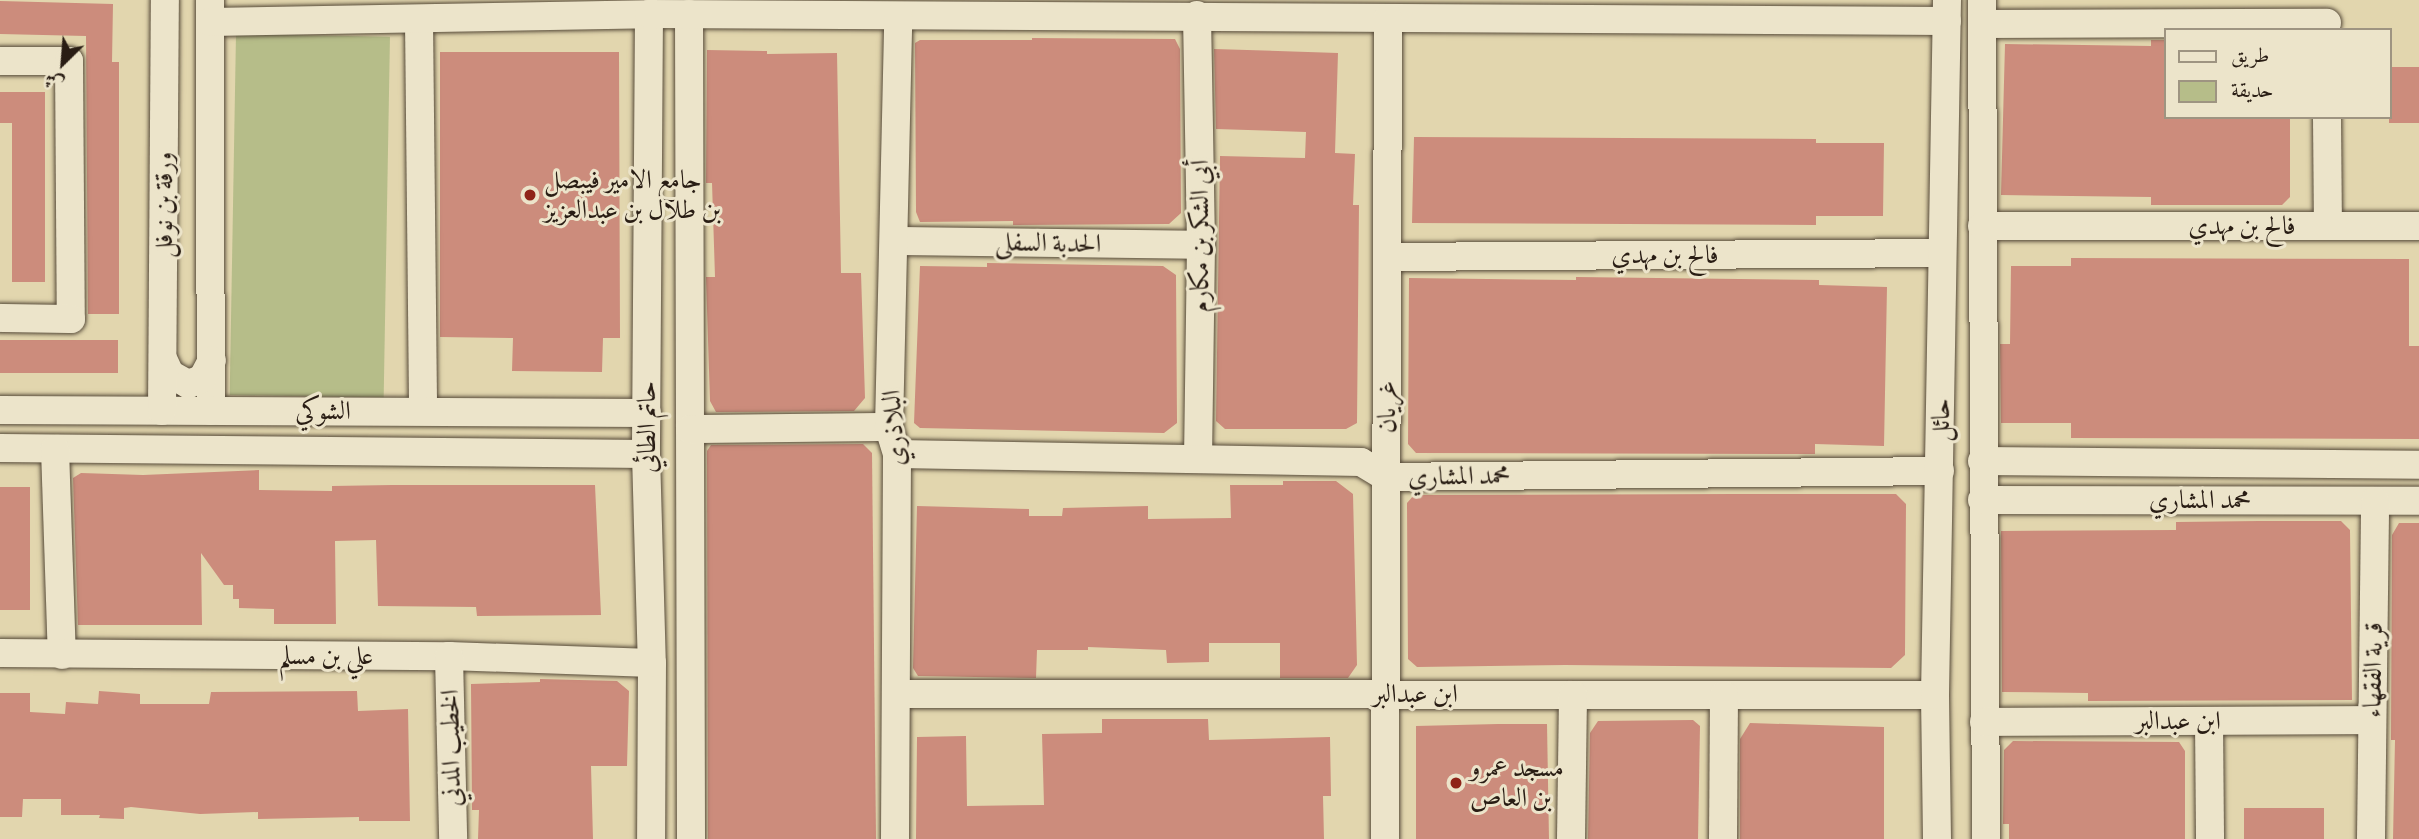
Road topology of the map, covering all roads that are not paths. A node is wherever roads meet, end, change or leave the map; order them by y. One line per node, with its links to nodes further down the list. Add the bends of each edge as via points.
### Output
1 (164, 0): 31 (street, ورقة بن نوفل)
2 (240, 0): 16 (street)
3 (1903, 0): 15 (street, via 1903,7)
4 (1947, 10): 15 (street); 26 (street, حائل)
5 (210, 11): 16 (street); 32 (street, ورقة بن نوفل)
6 (2149, 11): 7 (street); 12 (street)
7 (1982, 12): 21 (street, حائل)
8 (649, 14): 9 (street); 14 (street); 19 (street, حاتم الطائي)
9 (689, 14): 11 (street); 18 (street, حاتم الطائي)
10 (1197, 15): 11 (street); 13 (street); 25 (street, أبي الشكر بن مكارم)
11 (898, 17): 24 (street, البلاذري)
12 (2327, 17)
13 (1388, 18): 15 (street); 27 (street, غريان)
14 (419, 20): 16 (street); 36 (street)
15 (1876, 20)
16 (265, 22)
17 (0, 61): 28 (street, via 69,61 71,319)
18 (689, 61): 19 (street, via 683,53 668,50 656,54); 39 (street, حاتم الطائي)
19 (649, 66): 38 (street, حاتم الطائي)
20 (2327, 119): 22 (street)
21 (1982, 226): 22 (street, فالح بن مهدي); 30 (street, حائل)
22 (2328, 226): 23 (street, فالح بن مهدي)
23 (2419, 226)
24 (895, 241): 25 (street, الحدبة السفلى); 40 (street, البلاذري)
25 (1201, 245): 45 (street, أبي الشكر بن مكارم)
26 (1942, 253): 27 (street, فالح بن مهدي); 29 (street, حائل)
27 (1387, 257): 50 (street, غريان)
28 (0, 318)
29 (1942, 354): 30 (street); 49 (street, حائل)
30 (1982, 355): 46 (street, حائل)
31 (164, 360): 32 (street, via 170,374 188,384 202,379); 34 (street, ورقة بن نوفل)
32 (212, 360): 35 (street, ورقة بن نوفل)
33 (0, 410): 34 (street, الشوكي)
34 (162, 411): 35 (street, الشوكي)
35 (211, 411): 36 (street, الشوكي)
36 (423, 411): 37 (street, الشوكي)
37 (603, 412): 38 (street, الشوكي); 43 (street, via 617,423 621,435 614,449)
38 (647, 413): 44 (street, حاتم الطائي)
39 (690, 429): 40 (street, محمد المشاري); 69 (street, حاتم الطائي)
40 (893, 441): 45 (street, محمد المشاري); 59 (street, البلاذري)
41 (0, 448): 42 (street, الشوكي)
42 (55, 449): 43 (street, الشوكي); 56 (street)
43 (605, 454): 44 (street, الشوكي)
44 (646, 454): 58 (street, حاتم الطائي)
45 (1198, 457): 50 (street, محمد المشاري, via 1361,462)
46 (1982, 461): 47 (street, محمد المشاري); 51 (street, حائل)
47 (2039, 462): 48 (street, محمد المشاري); 52 (street, via 2021,468 2012,483 2016,493)
48 (2419, 465)
49 (1940, 471): 50 (street, محمد المشاري); 63 (street, حائل)
50 (1386, 477): 60 (street, غريان)
51 (1982, 500): 52 (street, محمد المشاري); 66 (street, حائل)
52 (2042, 500): 53 (street, محمد المشاري)
53 (2375, 501): 54 (street, محمد المشاري); 64 (street, قرية الفقهاء)
54 (2419, 501)
55 (0, 653): 56 (street, علي بن مسلم)
56 (62, 655): 57 (street, علي بن مسلم)
57 (449, 656): 58 (street, علي بن مسلم); 67 (street, الخطيب المدني)
58 (652, 663): 68 (street, حاتم الطائي)
59 (896, 694): 60 (street, ابن عبدالبر); 70 (street, البلاذري)
60 (1385, 694): 61 (street, ابن عبدالبر); 71 (street, غريان)
61 (1573, 695): 62 (street, ابن عبدالبر); 72 (street)
62 (1724, 695): 63 (street, ابن عبدالبر); 73 (street)
63 (1935, 695): 74 (street, حائل)
64 (2372, 720): 65 (street, ابن عبدالبر); 77 (street, قرية الفقهاء)
65 (2209, 721): 66 (street, ابن عبدالبر); 76 (street)
66 (1984, 722): 75 (street, حائل)
67 (453, 839)
68 (652, 839)
69 (691, 839)
70 (895, 839)
71 (1384, 839)
72 (1572, 839)
73 (1723, 839)
74 (1937, 839)
75 (1986, 839)
76 (2210, 839)
77 (2371, 839)

